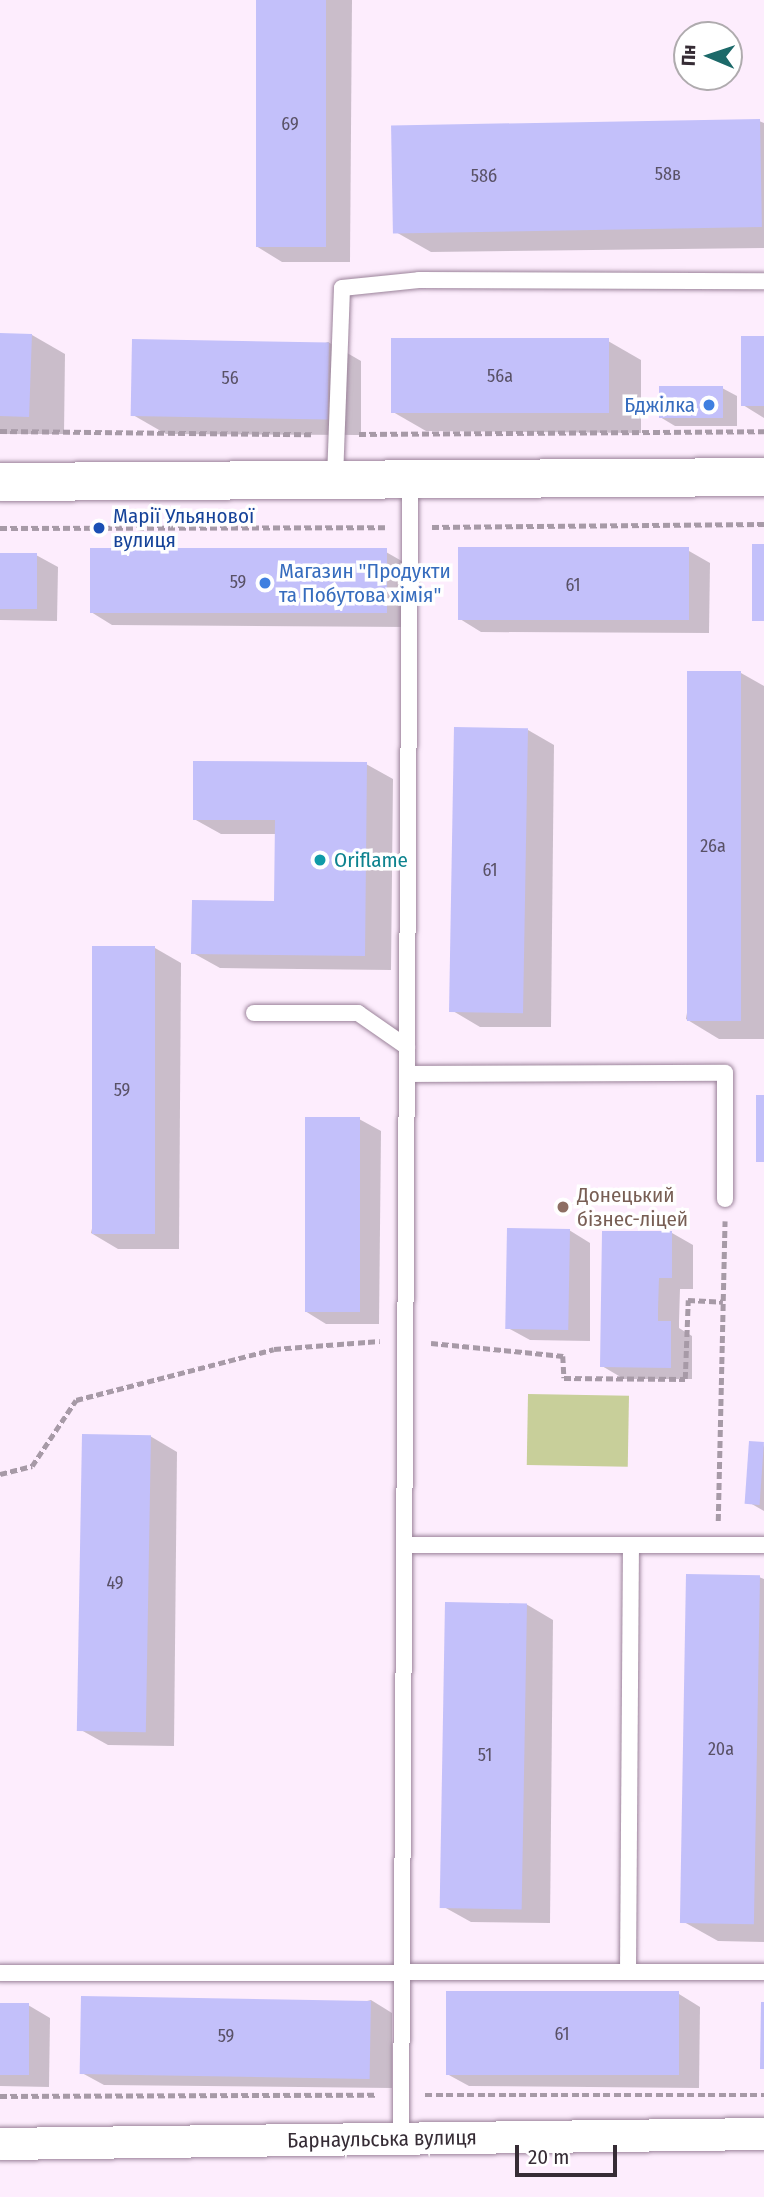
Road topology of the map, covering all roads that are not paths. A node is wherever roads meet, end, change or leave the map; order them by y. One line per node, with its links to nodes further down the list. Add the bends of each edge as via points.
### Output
1 (764, 281): 4 (lane, via 419,281 342,288)
2 (764, 477): 3 (street)
3 (410, 479): 4 (street); 7 (lane)
4 (335, 480): 5 (street)
5 (0, 482)
6 (254, 1013): 7 (lane, via 358,1013)
7 (407, 1047): 8 (lane)
8 (407, 1074): 9 (lane, via 725,1073); 10 (lane)
9 (725, 1199)
10 (405, 1545): 11 (lane); 14 (lane)
11 (631, 1545): 12 (lane); 13 (lane)
12 (764, 1545)
13 (628, 1971): 14 (lane); 15 (lane)
14 (402, 1972): 16 (lane); 18 (lane)
15 (764, 1972)
16 (0, 1973)
17 (764, 2134): 18 (street, Барнаульська вулиця)
18 (401, 2138): 19 (street, Барнаульська вулиця)
19 (0, 2144)

